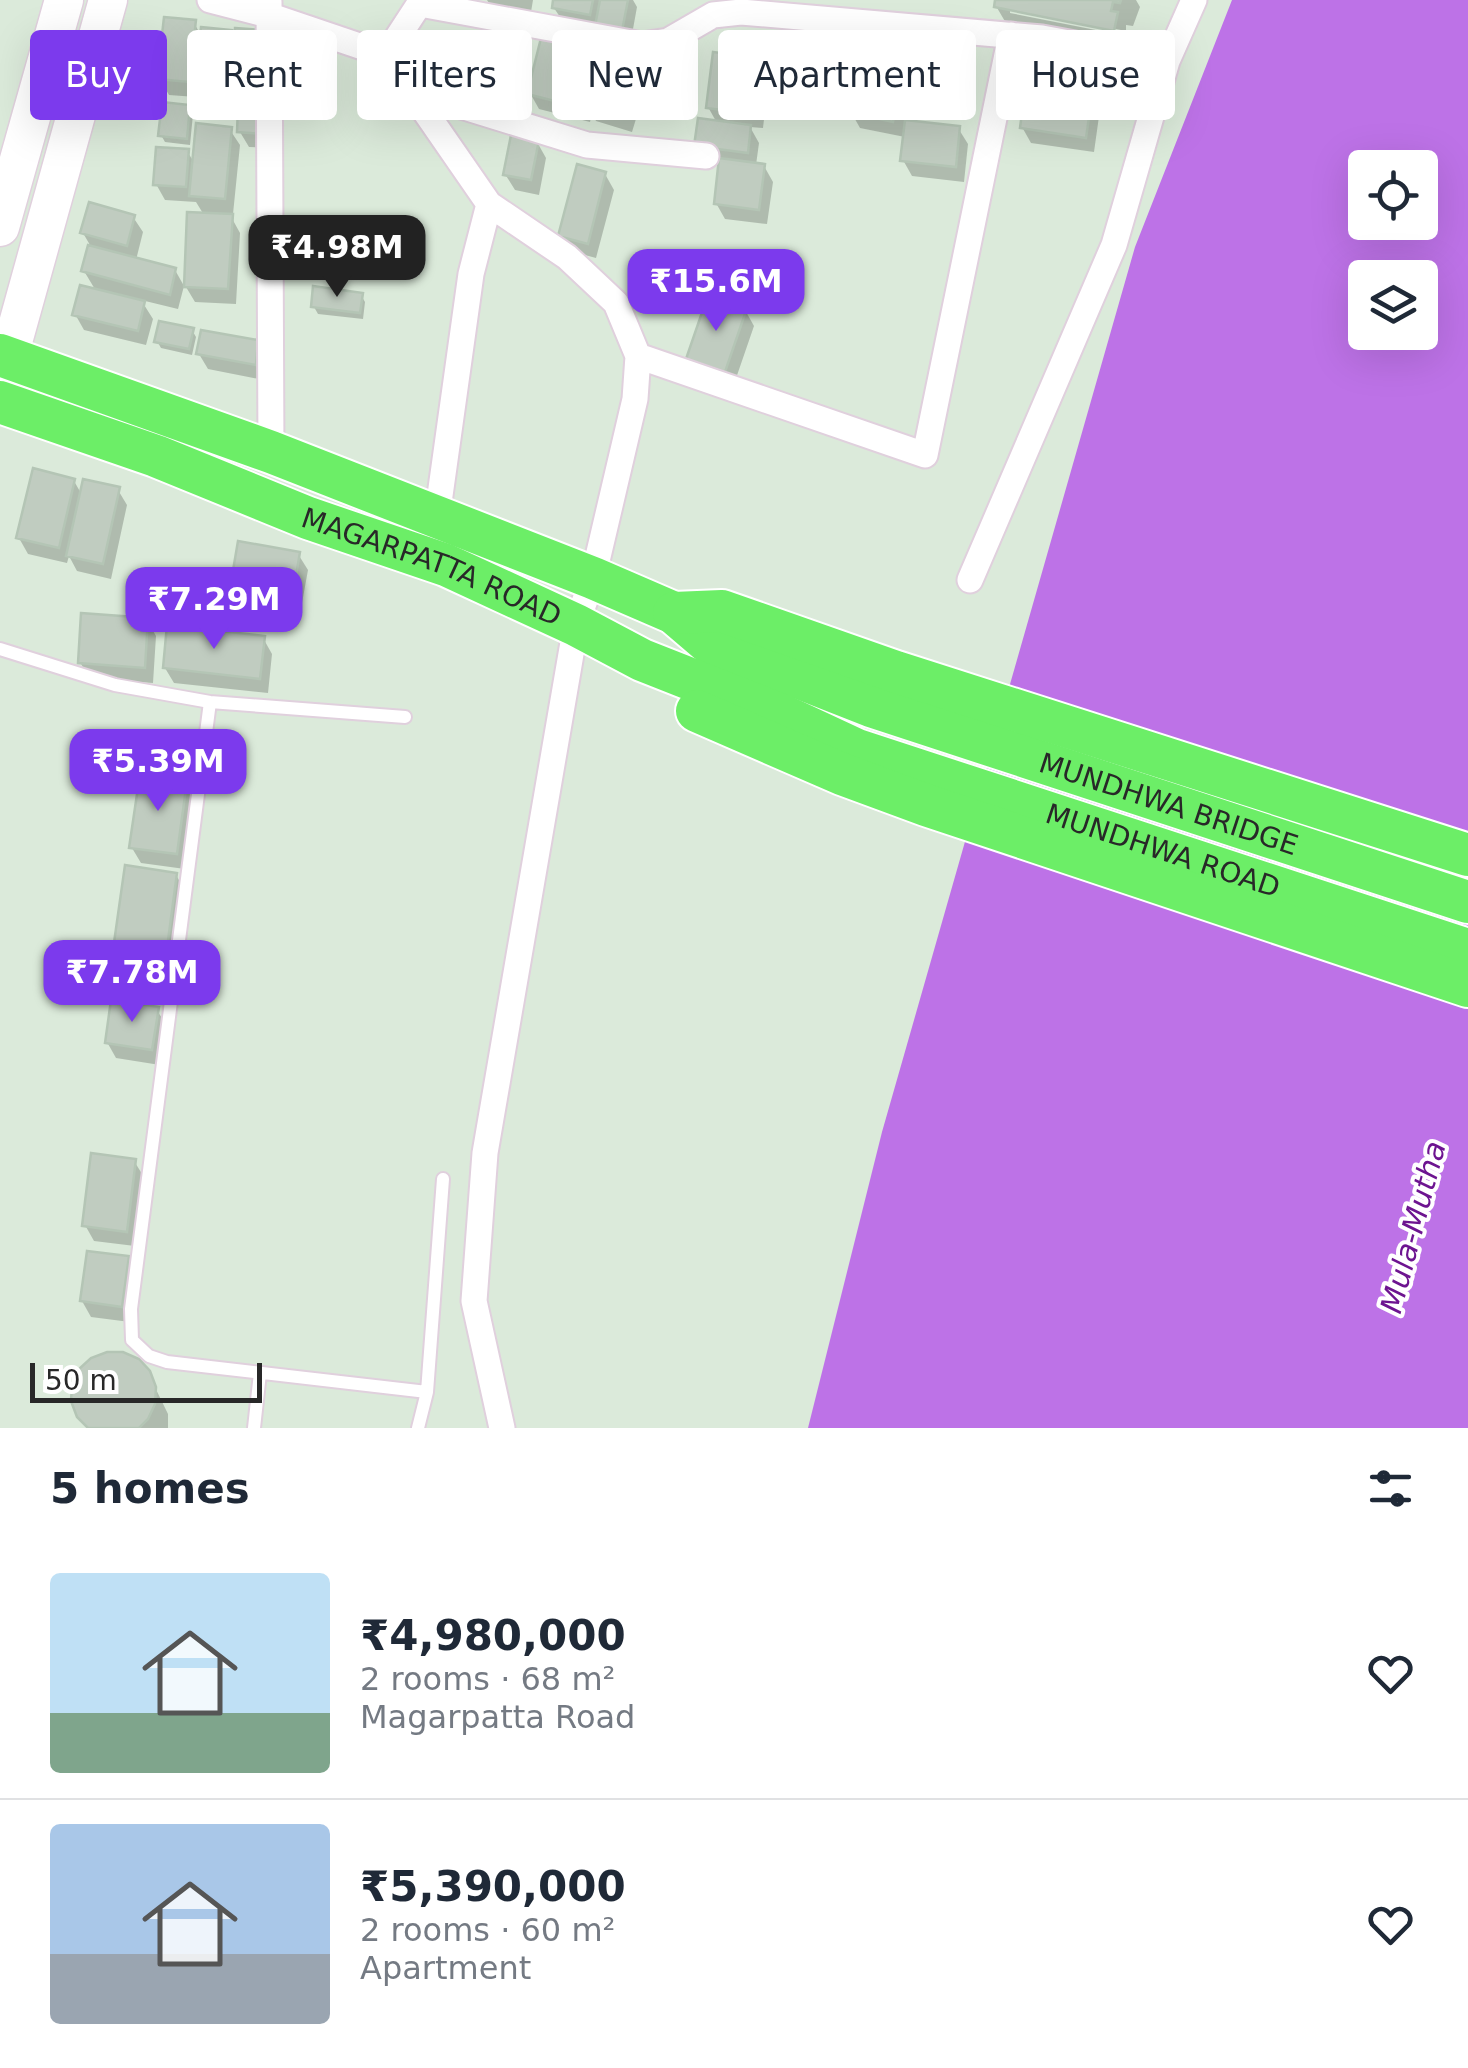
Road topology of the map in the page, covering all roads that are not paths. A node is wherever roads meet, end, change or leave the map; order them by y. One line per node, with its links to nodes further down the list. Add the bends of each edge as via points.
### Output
1 (64, 0): 17 (main road)
2 (108, 0): 19 (main road)
3 (210, 0): 6 (street)
4 (1194, 0): 10 (street)
5 (421, 2): 7 (street); 8 (street, via 642,45 668,42 713,15 741,12)
6 (269, 7): 9 (street); 21 (street)
7 (403, 30)
8 (996, 34)
9 (357, 43)
10 (1175, 43)
11 (996, 108): 18 (street, via 925,455)
12 (431, 120): 16 (street)
13 (506, 120): 15 (street, via 586,145)
14 (1150, 120): 24 (street, via 1114,246)
15 (706, 156)
16 (489, 204): 18 (street, via 567,258 616,304); 22 (street, via 471,274)
17 (0, 227)
18 (638, 356): 23 (street, via 635,399)
19 (3, 367): 21 (highway, MAGARPATTA ROAD)
20 (0, 402): 26 (highway, MAGARPATTA ROAD, via 446,566)
21 (271, 452): 22 (highway, MAGARPATTA ROAD)
22 (438, 517): 23 (highway, MAGARPATTA ROAD)
23 (593, 578): 25 (highway); 26 (street)
24 (970, 580)
25 (674, 613): 31 (highway, via 722,611); 32 (highway, MUNDHWA BRIDGE, via 708,642 870,706)
26 (576, 626): 30 (highway, MAGARPATTA ROAD, via 642,660 752,702); 40 (street, via 485,1154 474,1300)
27 (0, 650): 28 (lane, via 115,685)
28 (210, 702): 29 (lane); 36 (lane, via 132,1340 167,1362)
29 (404, 717)
30 (849, 762): 33 (highway, MUNDHWA ROAD); 34 (highway, via 1314,936)
31 (1468, 855)
32 (1468, 902)
33 (1468, 950)
34 (1468, 986)
35 (443, 1179): 37 (lane)
36 (260, 1373): 37 (lane); 38 (lane)
37 (426, 1392): 39 (lane)
38 (254, 1428)
39 (418, 1428)
40 (502, 1428)

